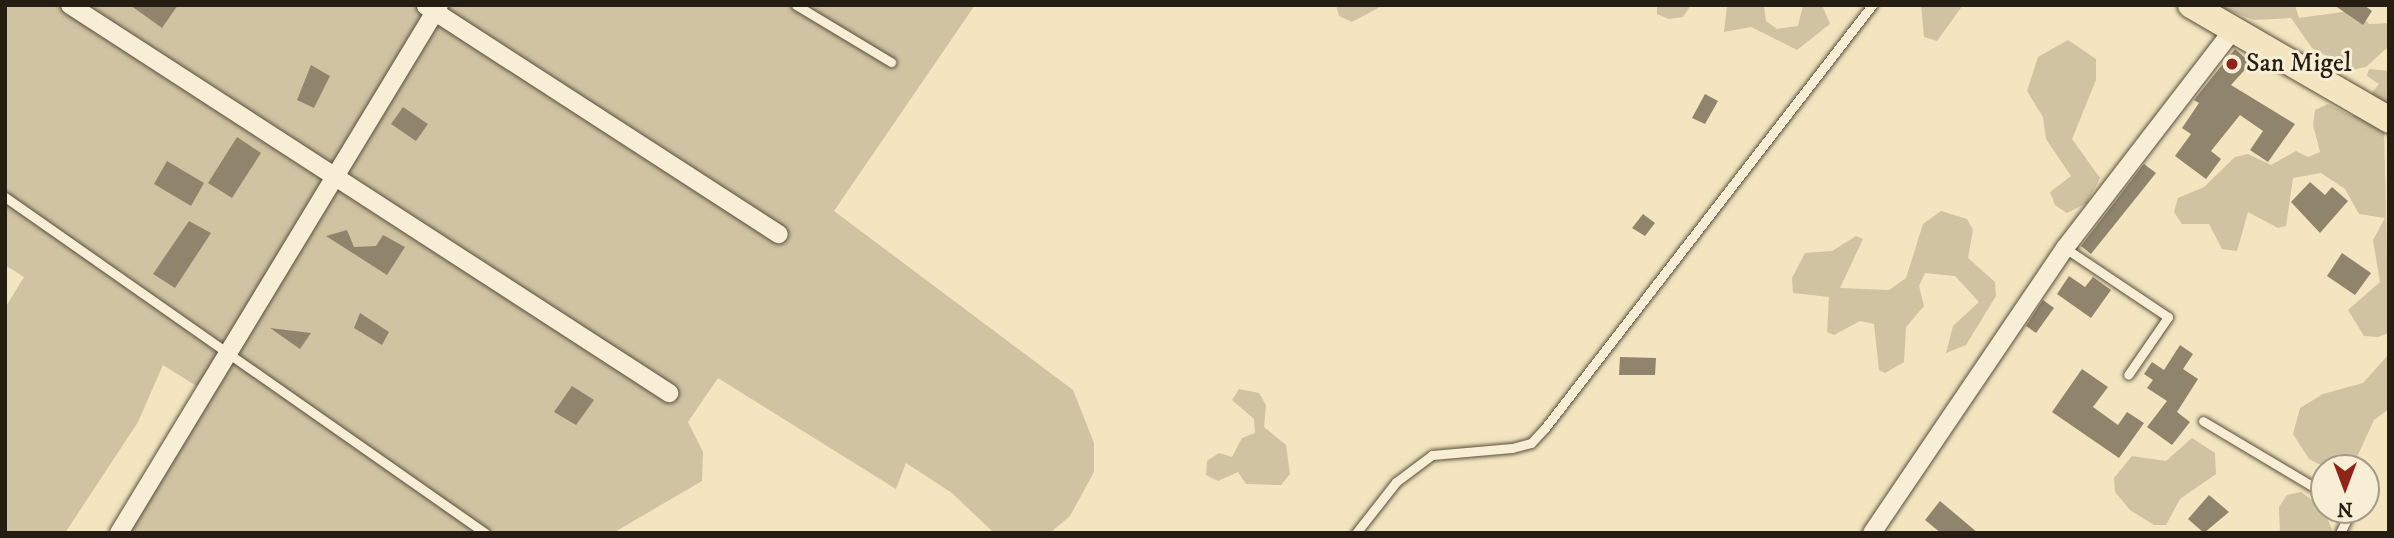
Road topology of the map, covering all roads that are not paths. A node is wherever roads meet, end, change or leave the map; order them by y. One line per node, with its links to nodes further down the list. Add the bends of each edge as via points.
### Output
1 (70, 5): 9 (street)
2 (796, 5): 7 (lane)
3 (1872, 5): 20 (lane, via 1531,443 1432,455 1396,482)
4 (2191, 5): 6 (main road)
5 (433, 7): 9 (street); 11 (street)
6 (2233, 30): 8 (main road); 12 (street)
7 (891, 62)
8 (2389, 120)
9 (335, 177): 13 (street); 15 (street)
10 (5, 197): 13 (lane)
11 (779, 234)
12 (2065, 248): 14 (lane, via 2168,317); 21 (street)
13 (234, 351): 18 (street); 19 (lane)
14 (2128, 375)
15 (669, 393)
16 (2203, 421): 17 (lane)
17 (2310, 486)
18 (119, 533)
19 (485, 533)
20 (1356, 533)
21 (1872, 533)

